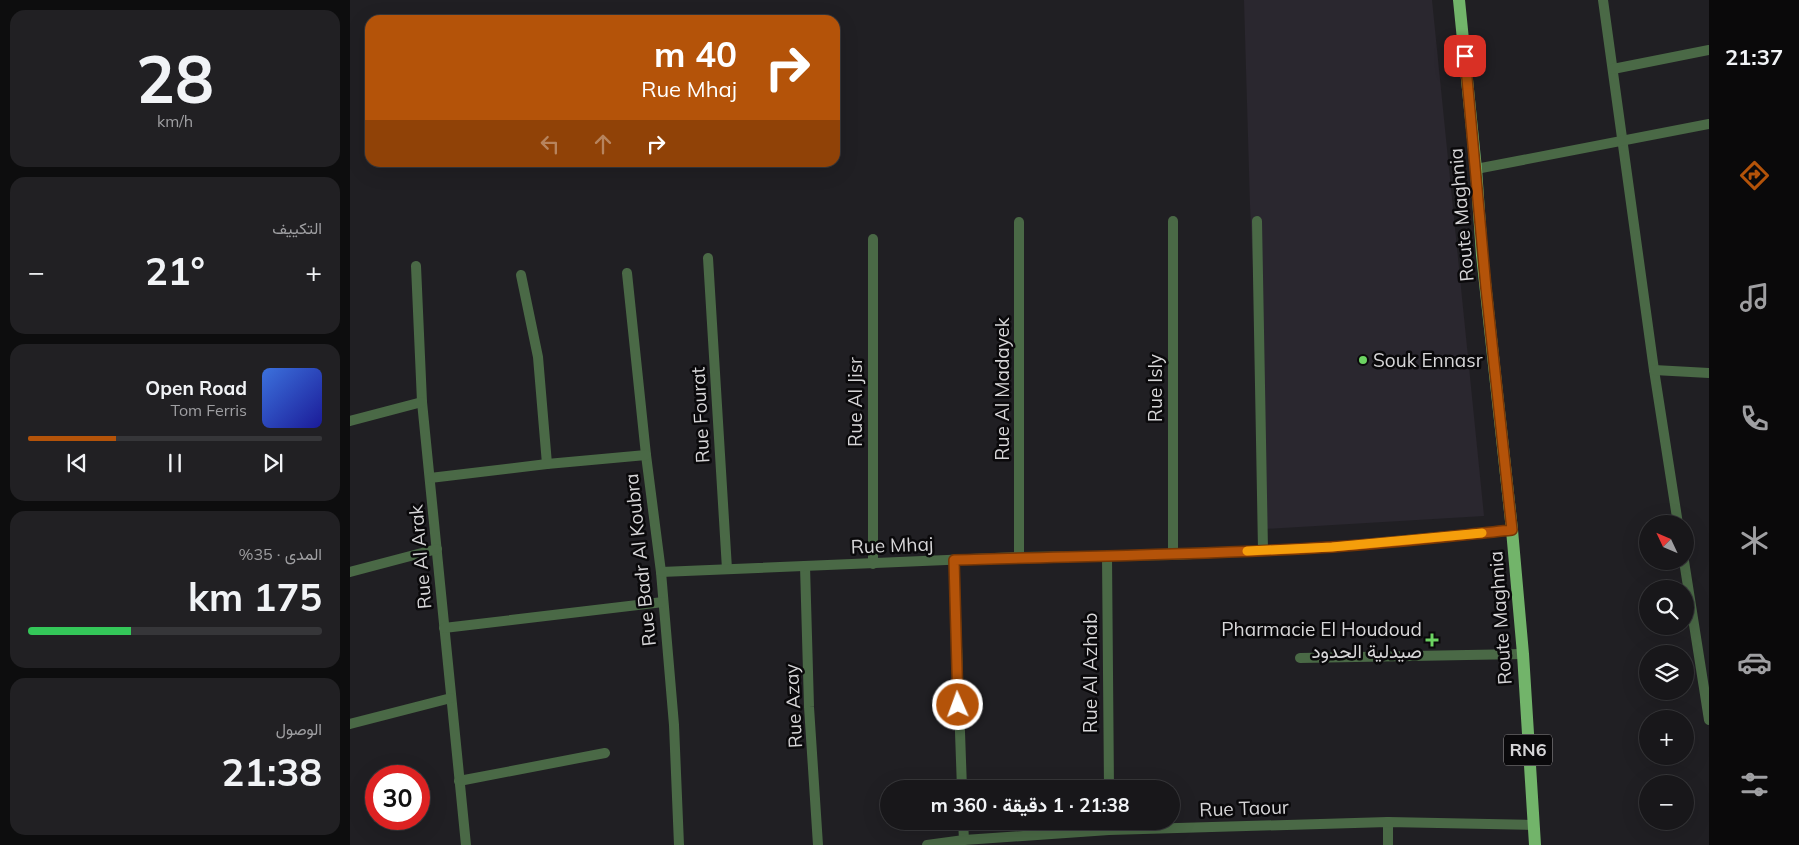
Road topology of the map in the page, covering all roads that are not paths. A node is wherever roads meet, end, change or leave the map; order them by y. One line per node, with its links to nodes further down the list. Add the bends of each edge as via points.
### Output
1 (1459, 0): 7 (main road, Route Maghnia / RN6)
2 (1603, 0): 4 (street)
3 (1709, 50): 4 (street)
4 (1613, 69): 6 (street)
5 (1709, 124): 6 (street)
6 (1622, 141): 7 (street); 16 (street)
7 (1476, 169): 24 (main road, Route Maghnia / RN6)
8 (1173, 221): 27 (street, Rue Isly)
9 (1257, 221): 26 (street)
10 (1019, 222): 29 (street, Rue Al Madayek)
11 (873, 239): 31 (street, Rue Al Jisr)
12 (708, 258): 33 (street, Rue Fourat)
13 (416, 266): 18 (street, Rue Al Arak)
14 (627, 272): 20 (street, Rue Badr Al Koubra)
15 (521, 275): 21 (street, via 538,357)
16 (1654, 370): 17 (street); 23 (street)
17 (1709, 373)
18 (422, 402): 19 (street); 22 (street, Rue Al Arak)
19 (350, 421)
20 (646, 455): 21 (street); 36 (street, Rue Badr Al Koubra)
21 (547, 464): 22 (street)
22 (430, 478): 25 (street, Rue Al Arak)
23 (1677, 515)
24 (1512, 530): 26 (street, Rue Mhaj); 39 (main road, Route Maghnia / RN6)
25 (437, 549): 35 (street); 38 (street, Rue Al Arak)
26 (1263, 550): 27 (street, Rue Mhaj)
27 (1173, 554): 28 (street, Rue Mhaj)
28 (1107, 556): 29 (street, Rue Mhaj); 47 (street, Rue Al Azhab)
29 (1019, 557): 30 (street, Rue Mhaj)
30 (954, 560): 31 (street, Rue Mhaj); 46 (street)
31 (872, 564): 32 (street, Rue Mhaj)
32 (806, 566): 33 (street, Rue Mhaj); 57 (street, Rue Azay, via 809,707)
33 (726, 569): 36 (street, Rue Mhaj)
34 (1685, 570): 42 (street)
35 (350, 572)
36 (661, 572): 37 (street, Rue Badr Al Koubra)
37 (663, 602): 38 (street); 56 (street, Rue Badr Al Koubra, via 674,725)
38 (444, 628): 41 (street, Rue Al Arak)
39 (1523, 654): 40 (street); 50 (main road, Route Maghnia / RN6)
40 (1300, 658)
41 (451, 698): 43 (street); 45 (street, Rue Al Arak)
42 (1709, 720)
43 (350, 724)
44 (605, 752): 45 (street)
45 (459, 780): 55 (street, Rue Al Arak)
46 (962, 780)
47 (1109, 780)
48 (1388, 822): 49 (street, Rue Taour); 50 (street, Rue Taour); 60 (street)
49 (1180, 825)
50 (1533, 825): 61 (main road, Route Maghnia / RN6)
51 (963, 830): 54 (street)
52 (1076, 830): 53 (street, Rue Taour)
53 (1042, 834): 54 (street, Rue Taour); 59 (street)
54 (964, 840): 58 (street, Rue Taour)
55 (466, 845)
56 (678, 845)
57 (818, 845)
58 (927, 845)
59 (1044, 845)
60 (1388, 845)
61 (1535, 845)

